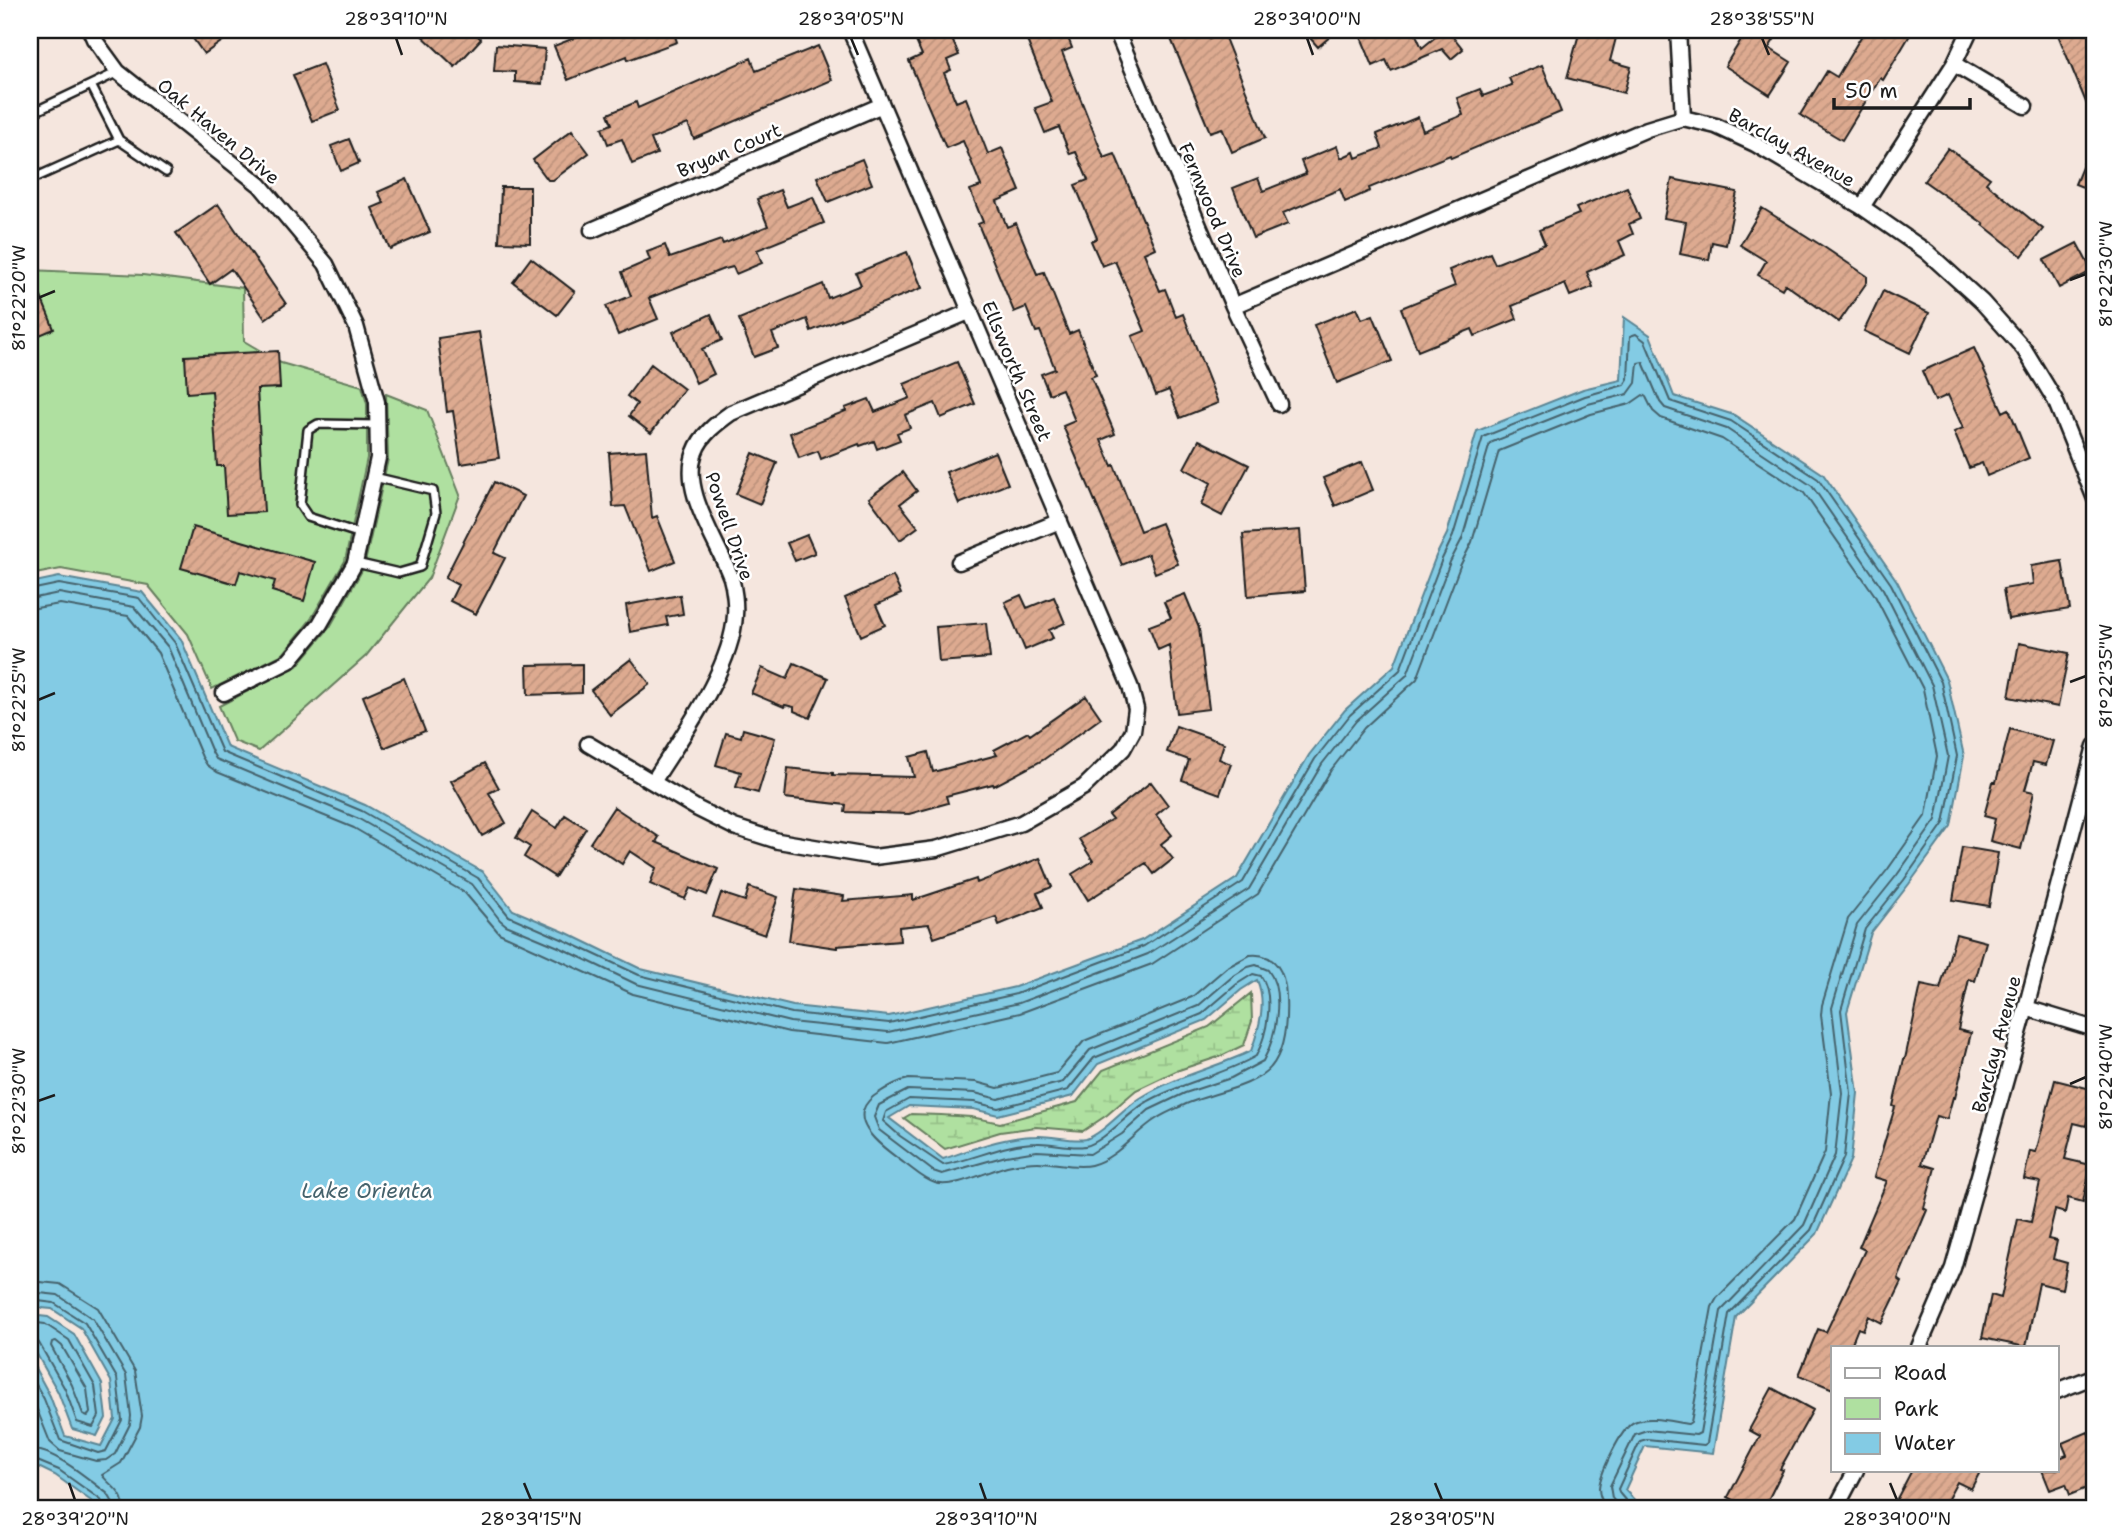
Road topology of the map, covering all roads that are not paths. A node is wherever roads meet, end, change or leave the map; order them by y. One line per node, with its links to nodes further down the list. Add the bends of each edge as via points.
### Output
1 (90, 30): 7 (street, Oak Haven Drive)
2 (850, 30): 9 (street, Ellsworth Street)
3 (1116, 30): 18 (street, Fernwood Drive)
4 (1678, 30): 12 (street)
5 (1970, 30): 6 (street)
6 (1954, 64): 10 (street); 16 (street)
7 (117, 72): 8 (lane); 21 (street, Oak Haven Drive, via 260,186 326,264 356,326 377,402)
8 (91, 85): 11 (lane); 13 (lane)
9 (882, 105): 17 (street, Bryan Court); 19 (street, Ellsworth Street)
10 (2025, 106)
11 (30, 114)
12 (1683, 118): 16 (street, Barclay Avenue, via 1755,144); 18 (street, via 1647,129)
13 (119, 140): 14 (lane); 15 (lane)
14 (166, 172)
15 (30, 180)
16 (1862, 207): 22 (street, Barclay Avenue, via 1927,252 1982,302 2024,349)
17 (592, 230)
18 (1233, 306): 20 (street, Fernwood Drive)
19 (971, 311): 25 (street, Ellsworth Street); 32 (street, Powell Drive, via 731,413 711,428 696,449 690,468 694,492 732,580 735,615 728,652)
20 (1279, 404)
21 (377, 425): 23 (street, Oak Haven Drive, via 378,458); 26 (lane, via 318,424 308,430 300,505 308,516)
22 (2090, 470): 24 (street, Barclay Avenue)
23 (373, 477): 26 (street, Oak Haven Drive); 28 (lane, via 433,491 436,513 420,566 400,573)
24 (2095, 499)
25 (1060, 521): 27 (street); 32 (street, Ellsworth Street, via 1136,709 1124,749 1084,787 1021,823 936,849 874,857 778,841 734,827)
26 (361, 534): 28 (street, Oak Haven Drive)
27 (959, 562)
28 (355, 563): 29 (street, Oak Haven Drive, via 320,624 289,661)
29 (224, 693)
30 (588, 744): 32 (street)
31 (2095, 746): 33 (street, Barclay Avenue)
32 (653, 782)
33 (2026, 1008): 34 (street); 35 (street, Barclay Avenue, via 1953,1268)
34 (2095, 1029)
35 (1919, 1346)
36 (2095, 1376): 37 (street)
37 (2058, 1391)
38 (1855, 1472): 39 (street)
39 (1836, 1508)

